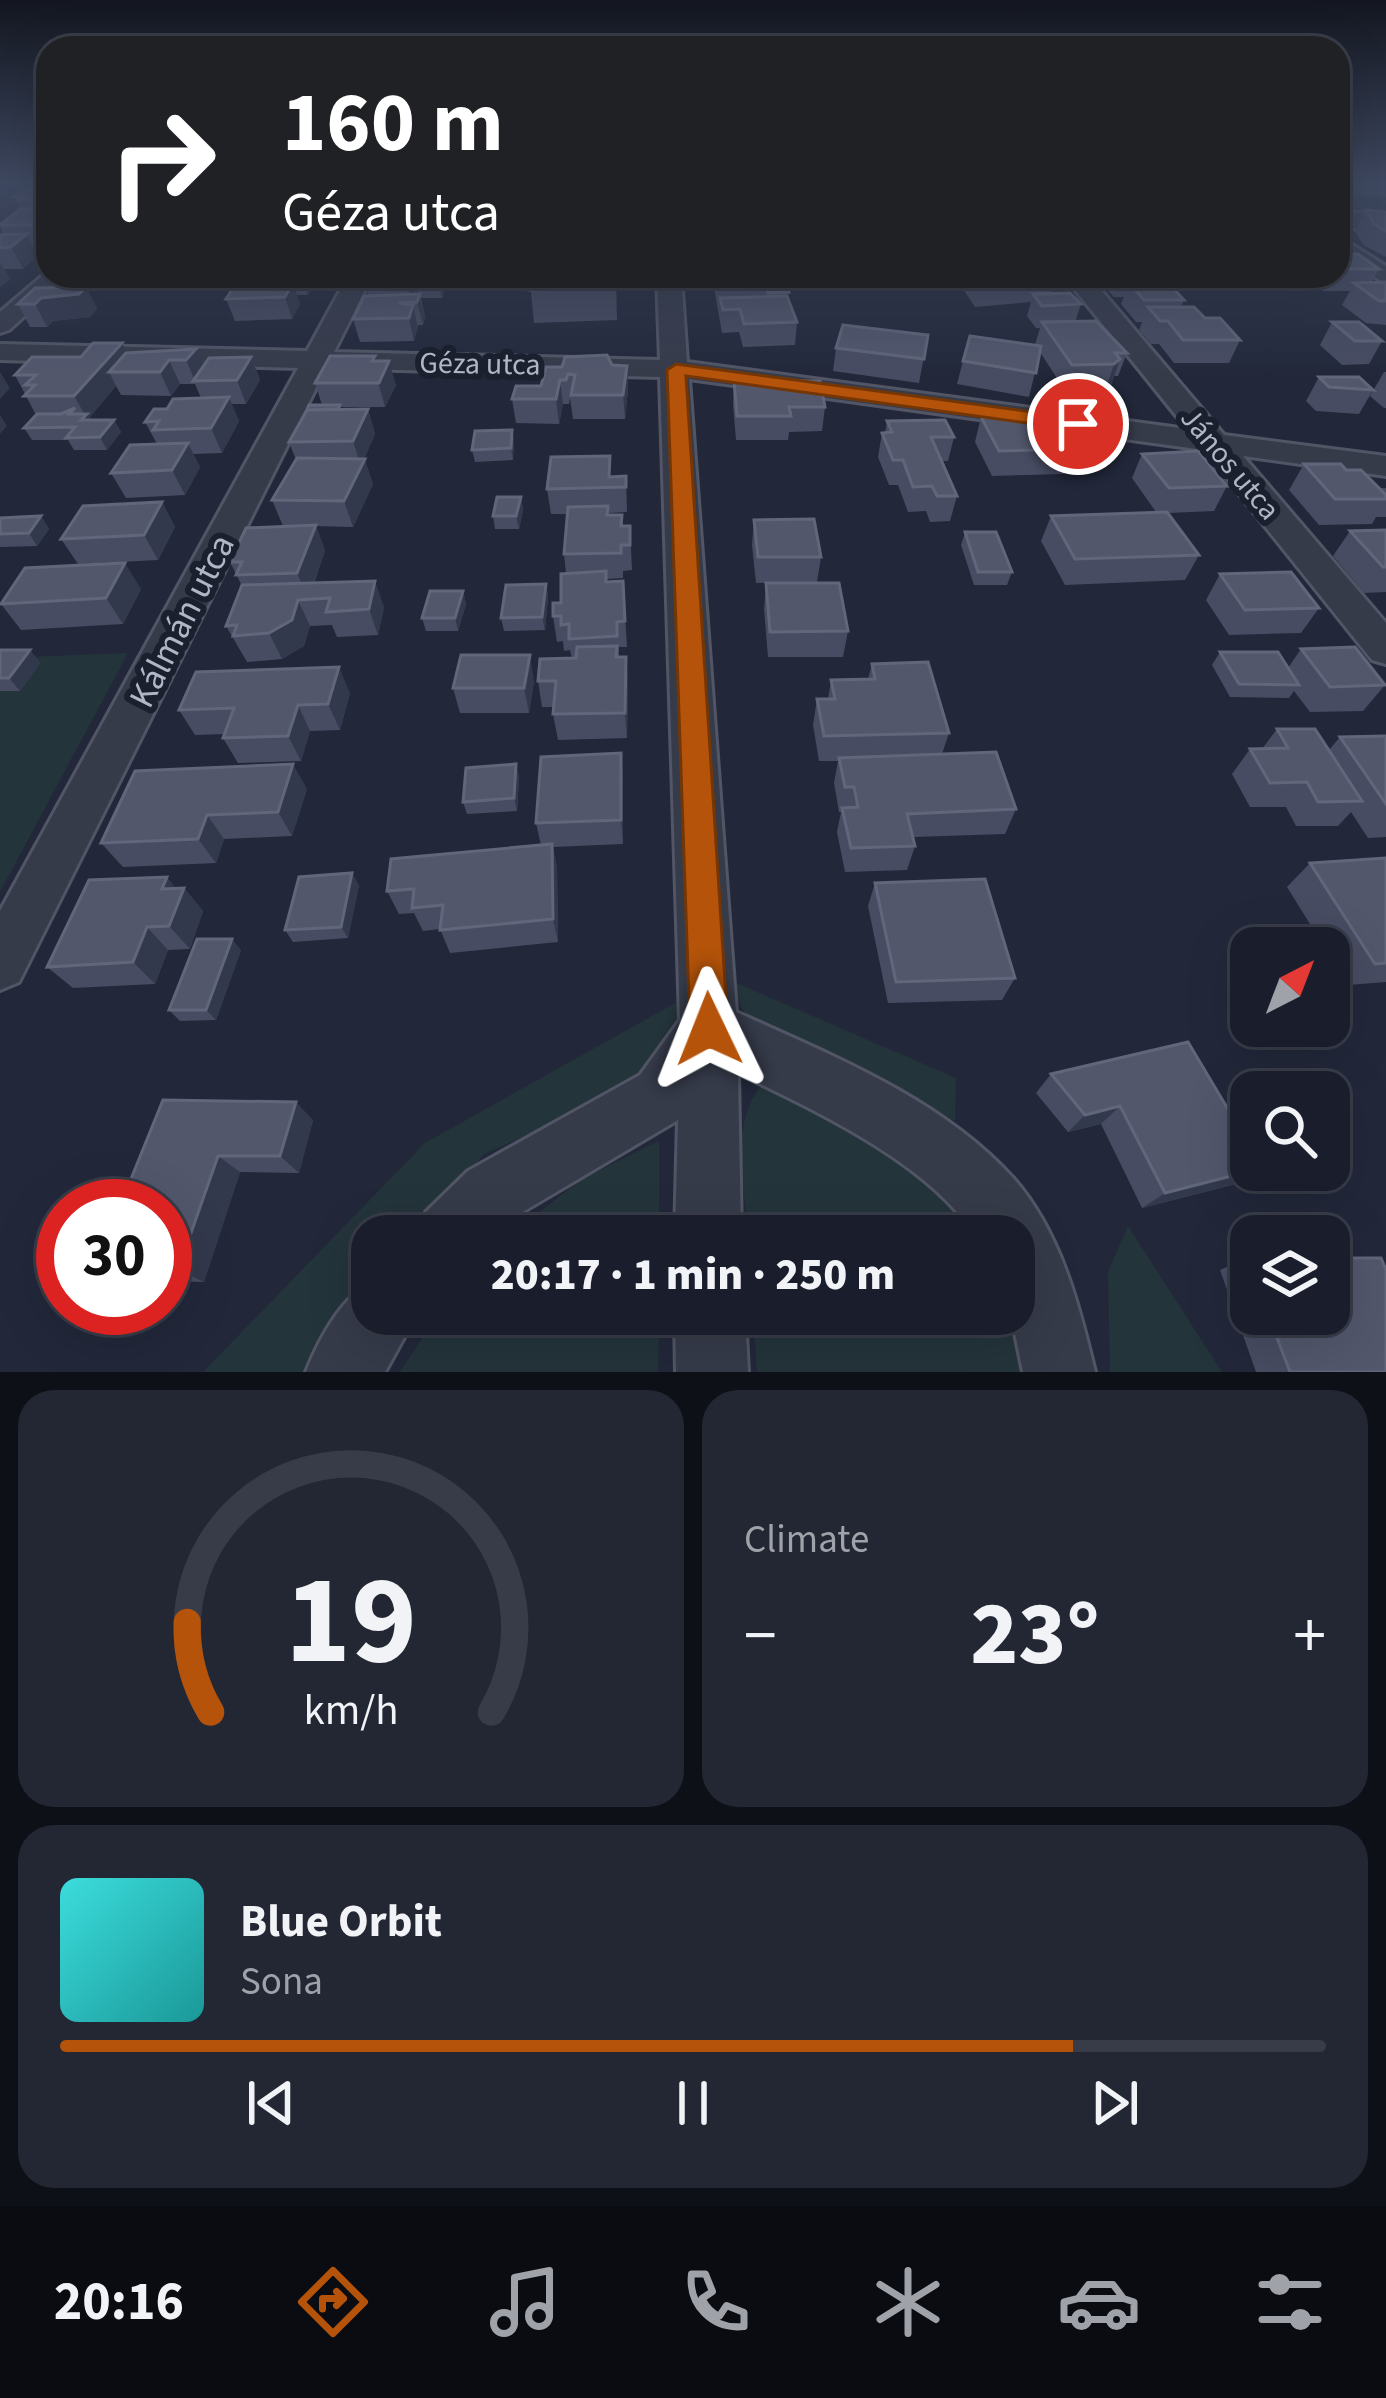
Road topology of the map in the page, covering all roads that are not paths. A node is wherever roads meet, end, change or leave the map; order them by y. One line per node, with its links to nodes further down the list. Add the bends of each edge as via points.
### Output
1 (1350, 252): 2 (street)
2 (1386, 277)
3 (42, 288): 7 (street)
4 (354, 288): 9 (street, Kálmán utca)
5 (670, 288): 10 (street)
6 (1086, 288): 11 (street, János utca)
7 (0, 325)
8 (0, 352): 9 (street, Géza utca)
9 (317, 360): 10 (street, Géza utca); 14 (street, Kálmán utca)
10 (676, 370): 11 (street, Géza utca); 15 (street)
11 (1211, 442): 12 (street, Géza utca); 13 (street, János utca)
12 (1386, 466)
13 (1386, 650)
14 (0, 964)
15 (709, 1029): 16 (street, via 661,1096 491,1194); 17 (street); 18 (street, via 906,1129)
16 (470, 1215)
17 (708, 1215)
18 (1000, 1215)
19 (1035, 1282): 24 (street)
20 (368, 1335): 22 (street)
21 (711, 1335): 23 (street)
22 (342, 1372)
23 (712, 1372)
24 (1059, 1372)

